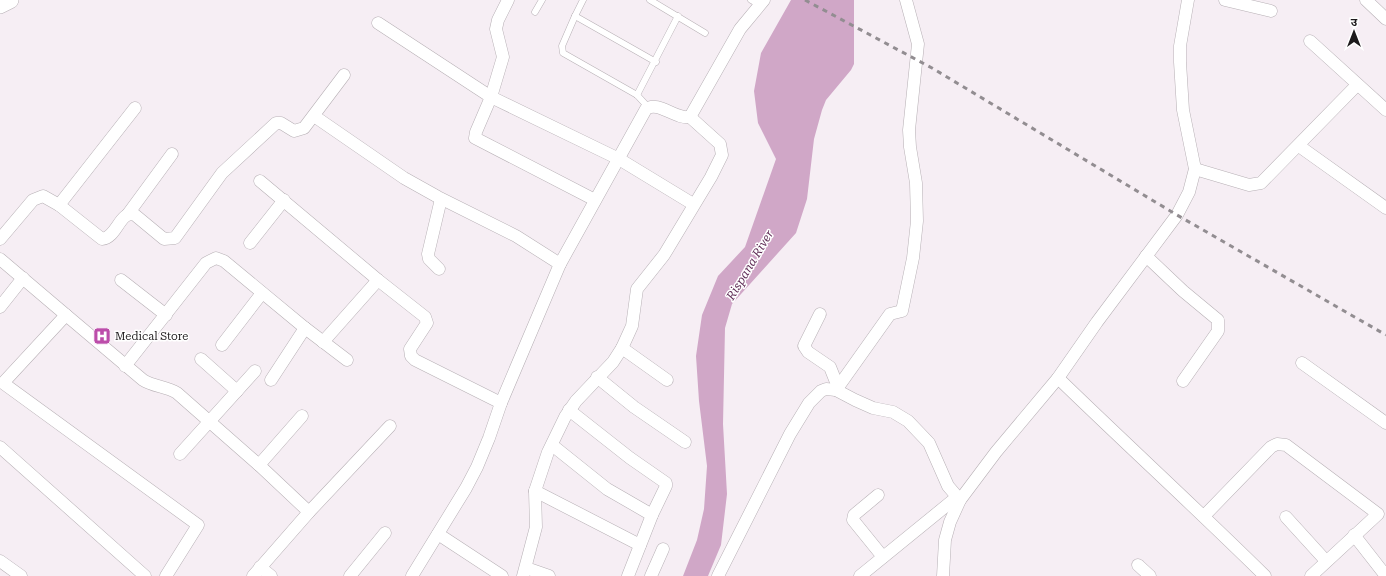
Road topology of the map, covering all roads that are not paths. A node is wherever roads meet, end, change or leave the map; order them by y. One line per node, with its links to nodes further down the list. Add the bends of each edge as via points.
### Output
1 (10, 0): 11 (street)
2 (508, 0): 24 (street, via 497,24 496,35 503,57)
3 (542, 0): 13 (lane)
4 (583, 0): 14 (lane)
5 (650, 0): 15 (lane)
6 (906, 0): 71 (street, via 918,48 909,130 917,214 913,258 902,311 890,314)
7 (1188, 0): 33 (street, via 1180,46 1180,79)
8 (1225, 0): 12 (street)
9 (1366, 0): 16 (street)
10 (758, 2): 29 (street)
11 (0, 5)
12 (1271, 11)
13 (535, 12)
14 (575, 16): 20 (lane); 23 (lane, via 562,46 563,53)
15 (678, 16): 18 (lane); 20 (lane)
16 (1386, 19)
17 (378, 23): 24 (street)
18 (705, 33)
19 (1310, 42): 22 (street)
20 (656, 62): 23 (lane)
21 (344, 75): 28 (street)
22 (1357, 85): 27 (street); 30 (street)
23 (637, 96): 25 (lane)
24 (491, 97): 32 (street); 37 (street, via 476,132 477,140)
25 (648, 107): 29 (street, via 683,118); 32 (street)
26 (135, 108): 39 (street)
27 (1386, 110)
28 (314, 116): 35 (street, via 368,155); 41 (street, via 304,128 297,131 281,123 272,125 222,172 175,238 164,239 135,215)
29 (690, 117): 38 (street, via 720,144 722,151 711,177)
30 (1299, 146): 33 (street, via 1265,180 1256,185); 40 (street)
31 (172, 154): 41 (street)
32 (619, 159): 37 (street); 38 (street)
33 (1195, 169): 44 (street, via 1189,192 1177,215)
34 (260, 181): 36 (street)
35 (441, 199): 46 (street, via 497,225); 47 (street, via 428,254 429,259)
36 (284, 200): 43 (street); 50 (street)
37 (595, 200): 46 (street)
38 (693, 204): 59 (street, via 664,255 637,289 632,326)
39 (59, 205): 41 (street, via 102,239 111,235); 42 (street, via 48,197 38,197)
40 (1386, 208)
41 (128, 214)
42 (0, 239)
43 (250, 242)
44 (1146, 256): 66 (street); 69 (street, via 1218,320 1218,331)
45 (0, 259): 48 (street)
46 (560, 264): 73 (street)
47 (439, 269)
48 (23, 278): 52 (street); 55 (street)
49 (121, 280): 54 (street)
50 (378, 280): 57 (street); 73 (street, via 422,314 427,321 410,349 415,360)
51 (262, 293): 54 (street, via 224,261 213,258 206,263); 56 (street); 58 (street)
52 (0, 307)
53 (820, 314): 71 (street, via 804,346 808,352 830,367)
54 (166, 315): 63 (street)
55 (66, 316): 63 (street); 70 (street)
56 (305, 328): 57 (street); 67 (street)
57 (323, 342): 61 (street)
58 (222, 345)
59 (622, 348): 65 (street); 68 (street)
60 (201, 360): 72 (street)
61 (347, 360)
62 (1302, 363): 77 (street)
63 (126, 366): 76 (street, via 149,384 173,390)
64 (255, 371): 72 (street)
65 (597, 377): 74 (street); 79 (street, via 634,408)
66 (1058, 378): 86 (street); 90 (street)
67 (271, 380)
68 (667, 380)
69 (1183, 381)
70 (1, 385): 105 (street, via 198,525)
71 (837, 388): 86 (street, via 864,405 893,412 908,421 929,443 948,486); 113 (street, via 821,391 802,413)
72 (237, 391): 76 (street)
73 (501, 402): 93 (street, via 477,467)
74 (569, 410): 80 (street); 89 (street, via 630,458 665,481 666,486)
75 (302, 416): 83 (street)
76 (210, 422): 82 (street); 83 (street)
77 (1386, 423)
78 (390, 426): 88 (street)
79 (685, 442)
80 (552, 445): 84 (street); 89 (street, via 607,489)
81 (0, 447): 104 (street)
82 (180, 454)
83 (259, 465): 88 (street)
84 (535, 491): 95 (street); 102 (street, via 536,527)
85 (878, 495): 97 (street, via 854,515 853,520)
86 (958, 499): 97 (street); 115 (street, via 945,540)
87 (1382, 511): 90 (street, via 1286,446 1277,444 1271,446); 94 (street)
88 (309, 512): 101 (street)
89 (652, 515): 95 (street)
90 (1204, 516): 117 (street)
91 (1286, 517): 99 (street)
92 (385, 533): 107 (street)
93 (438, 534): 108 (street); 109 (street)
94 (1354, 535): 99 (street); 119 (street)
95 (640, 545): 111 (street)
96 (663, 549): 112 (street)
97 (883, 557): 114 (street)
98 (0, 560): 103 (street)
99 (1326, 561): 118 (street)
100 (1138, 564): 116 (street)
101 (256, 572): 106 (street)
102 (524, 572): 110 (street)
103 (21, 576)
104 (145, 576)
105 (166, 576)
106 (271, 576)
107 (350, 576)
108 (412, 576)
109 (502, 576)
110 (549, 576)
111 (628, 576)
112 (651, 576)
113 (718, 576)
114 (860, 576)
115 (943, 576)
116 (1150, 576)
117 (1265, 576)
118 (1311, 576)
119 (1386, 576)

